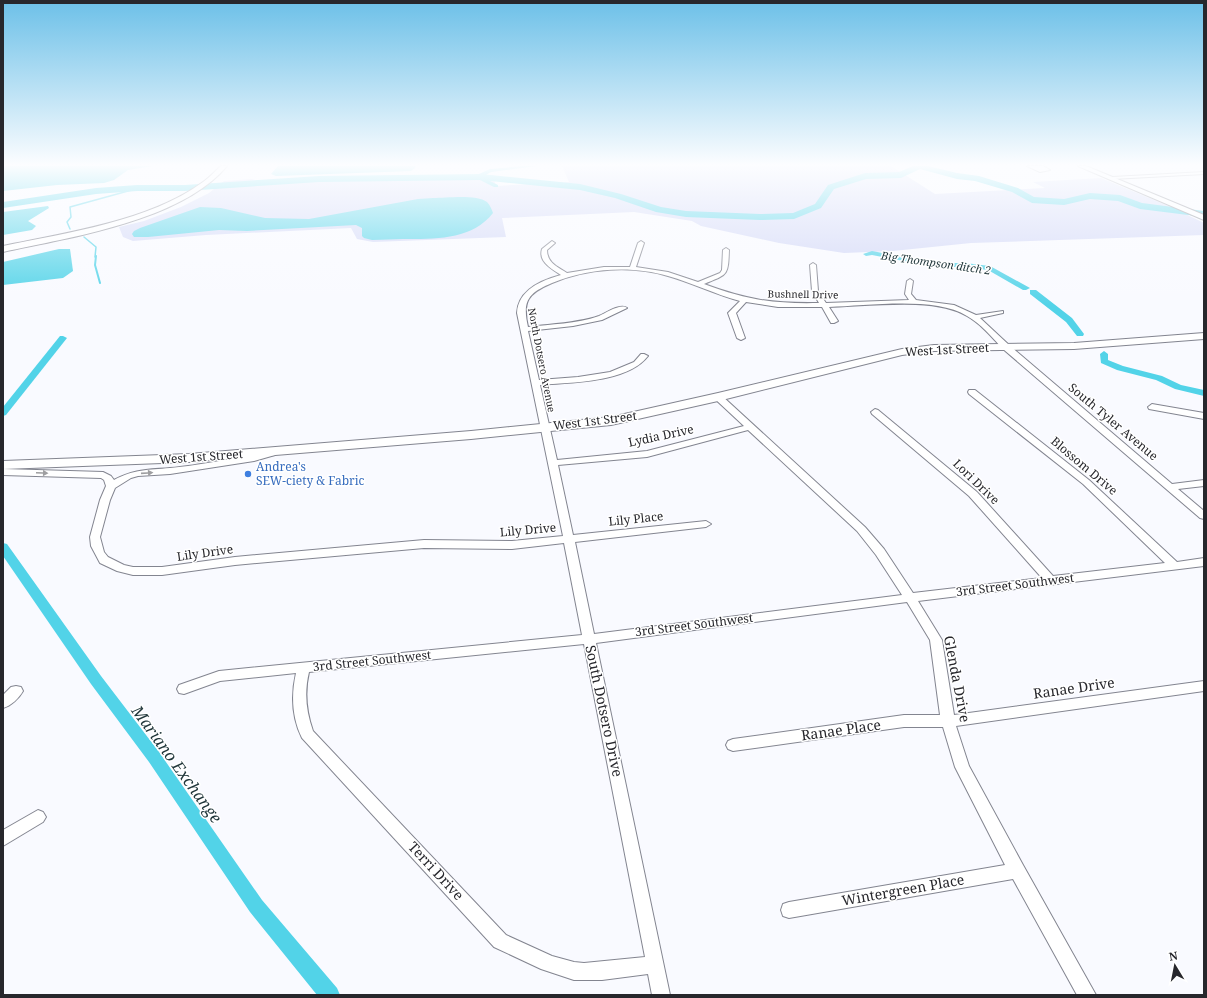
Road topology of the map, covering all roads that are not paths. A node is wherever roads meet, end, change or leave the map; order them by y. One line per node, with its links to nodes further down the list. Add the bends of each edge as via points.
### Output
1 (144, 213): 6 (main road, via 96,228)
2 (1192, 213): 3 (main road)
3 (1202, 217)
4 (552, 243): 10 (street, via 544,250 545,257 552,266)
5 (641, 243): 9 (street)
6 (3, 249)
7 (726, 250): 12 (street, via 722,274)
8 (813, 265): 15 (street, via 815,291)
9 (632, 269): 10 (street, Bushnell Drive, via 604,269); 12 (street, Bushnell Drive, via 667,274)
10 (566, 275): 20 (street, North Dotsero Avenue, via 540,286 524,299 521,309)
11 (910, 281): 14 (street, via 908,294)
12 (697, 285): 13 (street, Bushnell Drive)
13 (744, 300): 15 (street, Bushnell Drive, via 777,305); 22 (street, via 732,313)
14 (914, 302): 15 (street, Bushnell Drive); 18 (street, Bushnell Drive, via 948,306)
15 (825, 305): 19 (street)
16 (624, 308): 20 (street, via 599,318 573,324)
17 (1001, 312): 18 (street)
18 (976, 317): 23 (street, Bushnell Drive)
19 (834, 321)
20 (525, 329): 25 (street, North Dotsero Avenue)
21 (1204, 336): 23 (main road, West 1st Street, via 1105,345)
22 (741, 338)
23 (1006, 348): 27 (main road, West 1st Street, via 934,348 902,352); 39 (street, South Tyler Avenue)
24 (644, 356): 25 (street, via 628,370)
25 (536, 383): 31 (street, North Dotsero Avenue)
26 (972, 392): 44 (street, Blossom Drive, via 1086,482)
27 (718, 397): 31 (main road, West 1st Street, via 611,421); 32 (street, Glenda Drive)
28 (1152, 407): 30 (street)
29 (875, 412): 45 (street, Lori Drive, via 973,494)
30 (1204, 416)
31 (545, 427): 33 (main road, West 1st Street); 34 (street, South Dotsero Drive)
32 (749, 427): 34 (street, Lydia Drive, via 647,454); 46 (street, Glenda Drive, via 861,529 880,552)
33 (286, 449): 35 (main road, West 1st Street, via 159,460); 38 (street, one-way to 33, via 137,473 170,471 254,458)
34 (552, 463): 42 (street, South Dotsero Drive)
35 (3, 465)
36 (3, 472): 38 (street, one-way to 38, via 102,475 108,478)
37 (1204, 483): 39 (street)
38 (112, 486): 42 (street, Lily Drive, via 105,500 95,537 96,546 104,560 133,571 162,572 235,561 424,544 512,545)
39 (1170, 487): 40 (street, South Tyler Avenue)
40 (1204, 516)
41 (706, 524): 42 (street, Lily Place)
42 (569, 539): 47 (street, South Dotsero Drive)
43 (1204, 562): 44 (street, 3rd Street Southwest)
44 (1175, 566): 45 (street, 3rd Street Southwest)
45 (1051, 581): 46 (street, 3rd Street Southwest)
46 (910, 598): 47 (street, 3rd Street Southwest); 53 (street, Glenda Drive, via 936,640)
47 (589, 639): 48 (street, 3rd Street Southwest); 59 (street, South Dotsero Drive)
48 (303, 668): 50 (street, 3rd Street Southwest, via 219,676); 59 (street, Terri Drive, via 299,694 300,715 307,734 500,940 524,953 564,968 583,972)
49 (1204, 686): 53 (street, Ranae Drive)
50 (184, 689)
51 (16, 691): 52 (street)
52 (3, 704)
53 (948, 722): 54 (street, Ranae Place, via 904,721); 57 (street, Glenda Drive, via 962,767)
54 (733, 745)
55 (38, 816): 56 (street)
56 (3, 839)
57 (1017, 871): 58 (street, Wintergreen Place); 61 (street, Glenda Drive)
58 (789, 910)
59 (655, 964): 60 (street, South Dotsero Drive)
60 (661, 995)
61 (1087, 995)

